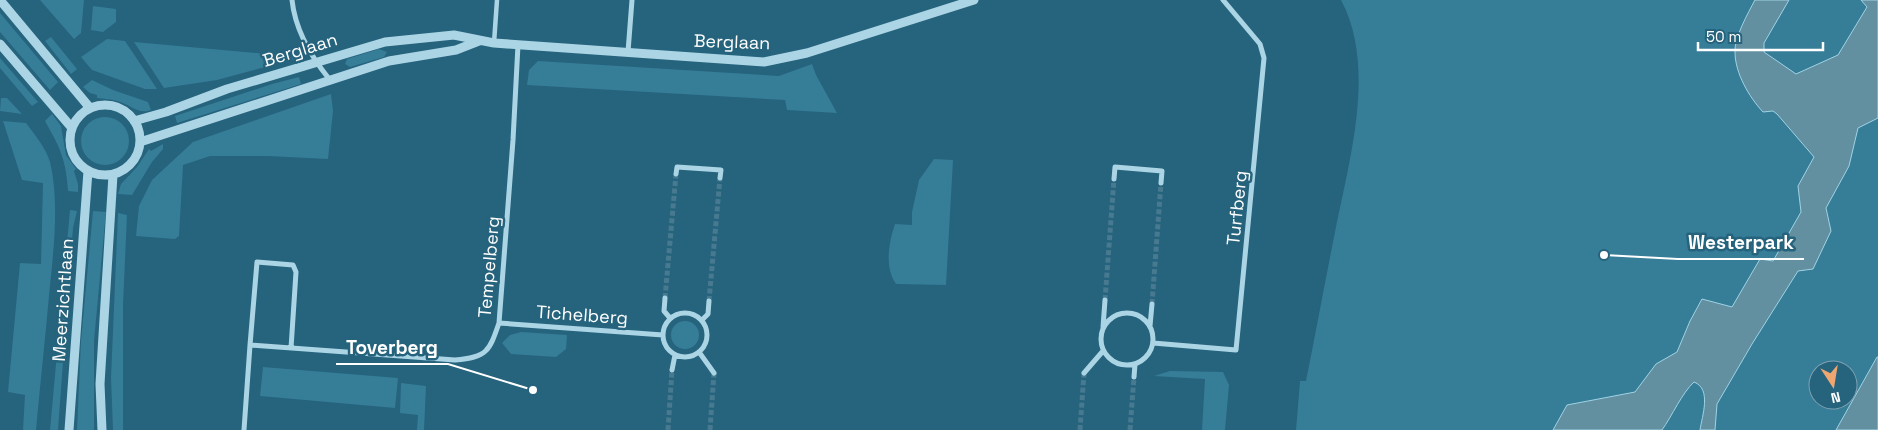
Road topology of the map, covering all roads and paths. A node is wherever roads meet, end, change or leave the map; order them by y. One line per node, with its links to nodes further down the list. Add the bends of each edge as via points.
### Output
1 (0, 0): 14 (street)
2 (292, 0): 12 (street, via 296,21)
3 (497, 0): 8 (street)
4 (632, 0): 11 (street)
5 (974, 0): 11 (street, Berglaan, via 800,55 764,62)
6 (1223, 0): 34 (street, Turfberg, via 1260,44 1264,58 1236,350)
7 (479, 41): 8 (street, Berglaan); 12 (street, Berglaan, via 454,36 385,42); 13 (street, Berglaan, via 456,50 389,61)
8 (494, 42): 10 (street, Berglaan)
9 (0, 44): 16 (street)
10 (518, 44): 11 (street, Berglaan); 30 (street, Tempelberg)
11 (628, 52)
12 (315, 62): 13 (street); 15 (street, Berglaan)
13 (330, 80): 17 (street, Berglaan)
14 (90, 108): 15 (street, via 115,107); 16 (street)
15 (134, 121): 17 (street)
16 (72, 128): 18 (street, via 70,142 74,156)
17 (140, 142): 20 (street, via 132,163)
18 (88, 171): 20 (street); 45 (street, Meerzichtlaan)
19 (676, 174): 21 (street, via 677,167 721,170)
20 (112, 175): 46 (street, via 100,384)
21 (720, 178)
22 (1114, 179): 23 (street, via 1115,168 1162,171)
23 (1161, 183)
24 (665, 298): 28 (street, via 664,311)
25 (1105, 300): 32 (street)
26 (709, 301): 29 (street, via 708,314)
27 (1152, 304): 31 (street)
28 (670, 318): 29 (street, via 683,312); 33 (street)
29 (702, 320): 38 (street, via 706,340)
30 (499, 323): 33 (street, Tichelberg); 36 (street, Tempelberg, via 486,352 455,360)
31 (1150, 326): 32 (street, via 1138,316 1122,314 1114,316); 34 (street)
32 (1103, 328): 37 (street)
33 (663, 335): 39 (street, via 667,348)
34 (1153, 343): 40 (street, via 1148,356)
35 (250, 345): 36 (street, Tempelberg); 36 (street, via 257,262 293,265 296,272); 47 (street)
36 (290, 348)
37 (1103, 350): 40 (street, via 1120,365); 42 (street)
38 (699, 352): 39 (street, via 688,356); 43 (street)
39 (675, 355): 41 (street)
40 (1136, 364): 44 (street)
41 (672, 370)
42 (1084, 372)
43 (714, 373)
44 (1134, 377)
45 (69, 430)
46 (102, 430)
47 (244, 430)

